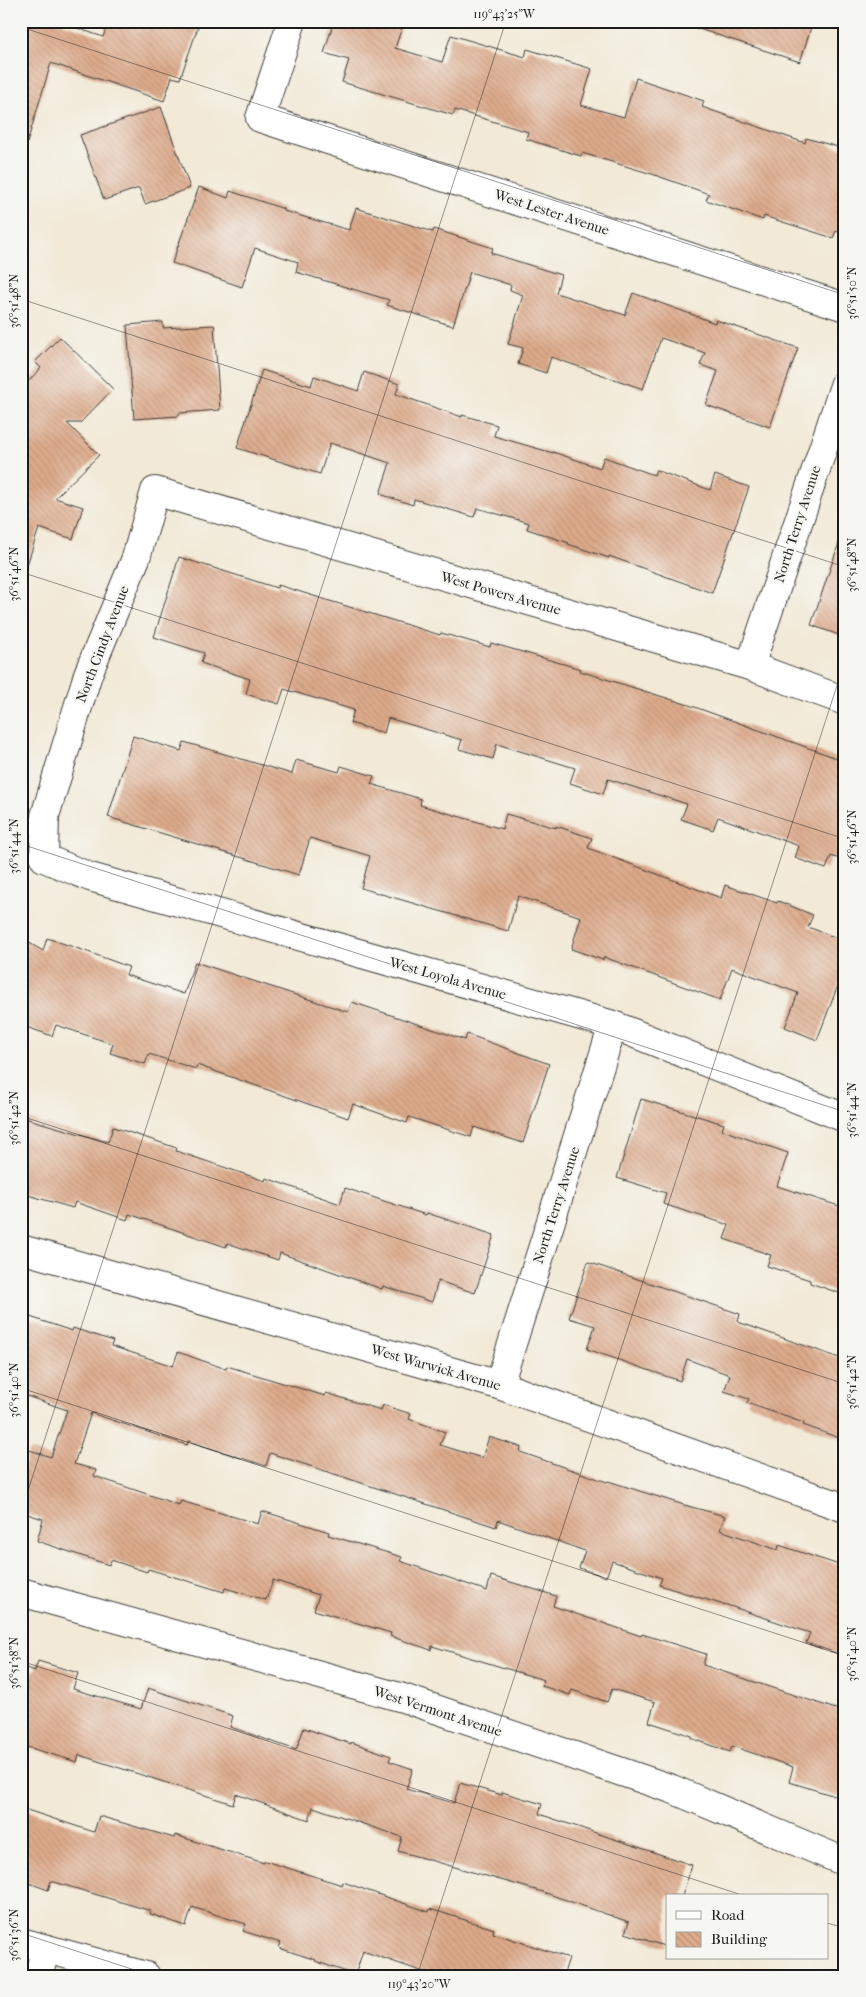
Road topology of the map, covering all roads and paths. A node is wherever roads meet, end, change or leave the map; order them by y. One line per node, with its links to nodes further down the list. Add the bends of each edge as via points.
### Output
1 (292, 21): 2 (street, West Lester Avenue, via 260,118)
2 (845, 307)
3 (845, 383): 5 (street, North Terry Avenue)
4 (155, 491): 5 (street, West Powers Avenue); 7 (street, North Cindy Avenue, via 136,558 88,674 45,816)
5 (750, 666): 6 (street, West Powers Avenue)
6 (845, 701)
7 (44, 858): 8 (street, West Loyola Avenue, via 90,877)
8 (613, 1025): 9 (street, West Loyola Avenue); 11 (street, North Terry Avenue)
9 (845, 1118)
10 (21, 1249): 11 (street, West Warwick Avenue)
11 (499, 1385): 12 (street, West Warwick Avenue)
12 (845, 1508)
13 (21, 1592): 14 (street, West Vermont Avenue, via 404,1698 672,1789)
14 (845, 1862)
15 (34, 1946): 16 (street); 17 (street)
16 (38, 1976)
17 (146, 1976)

